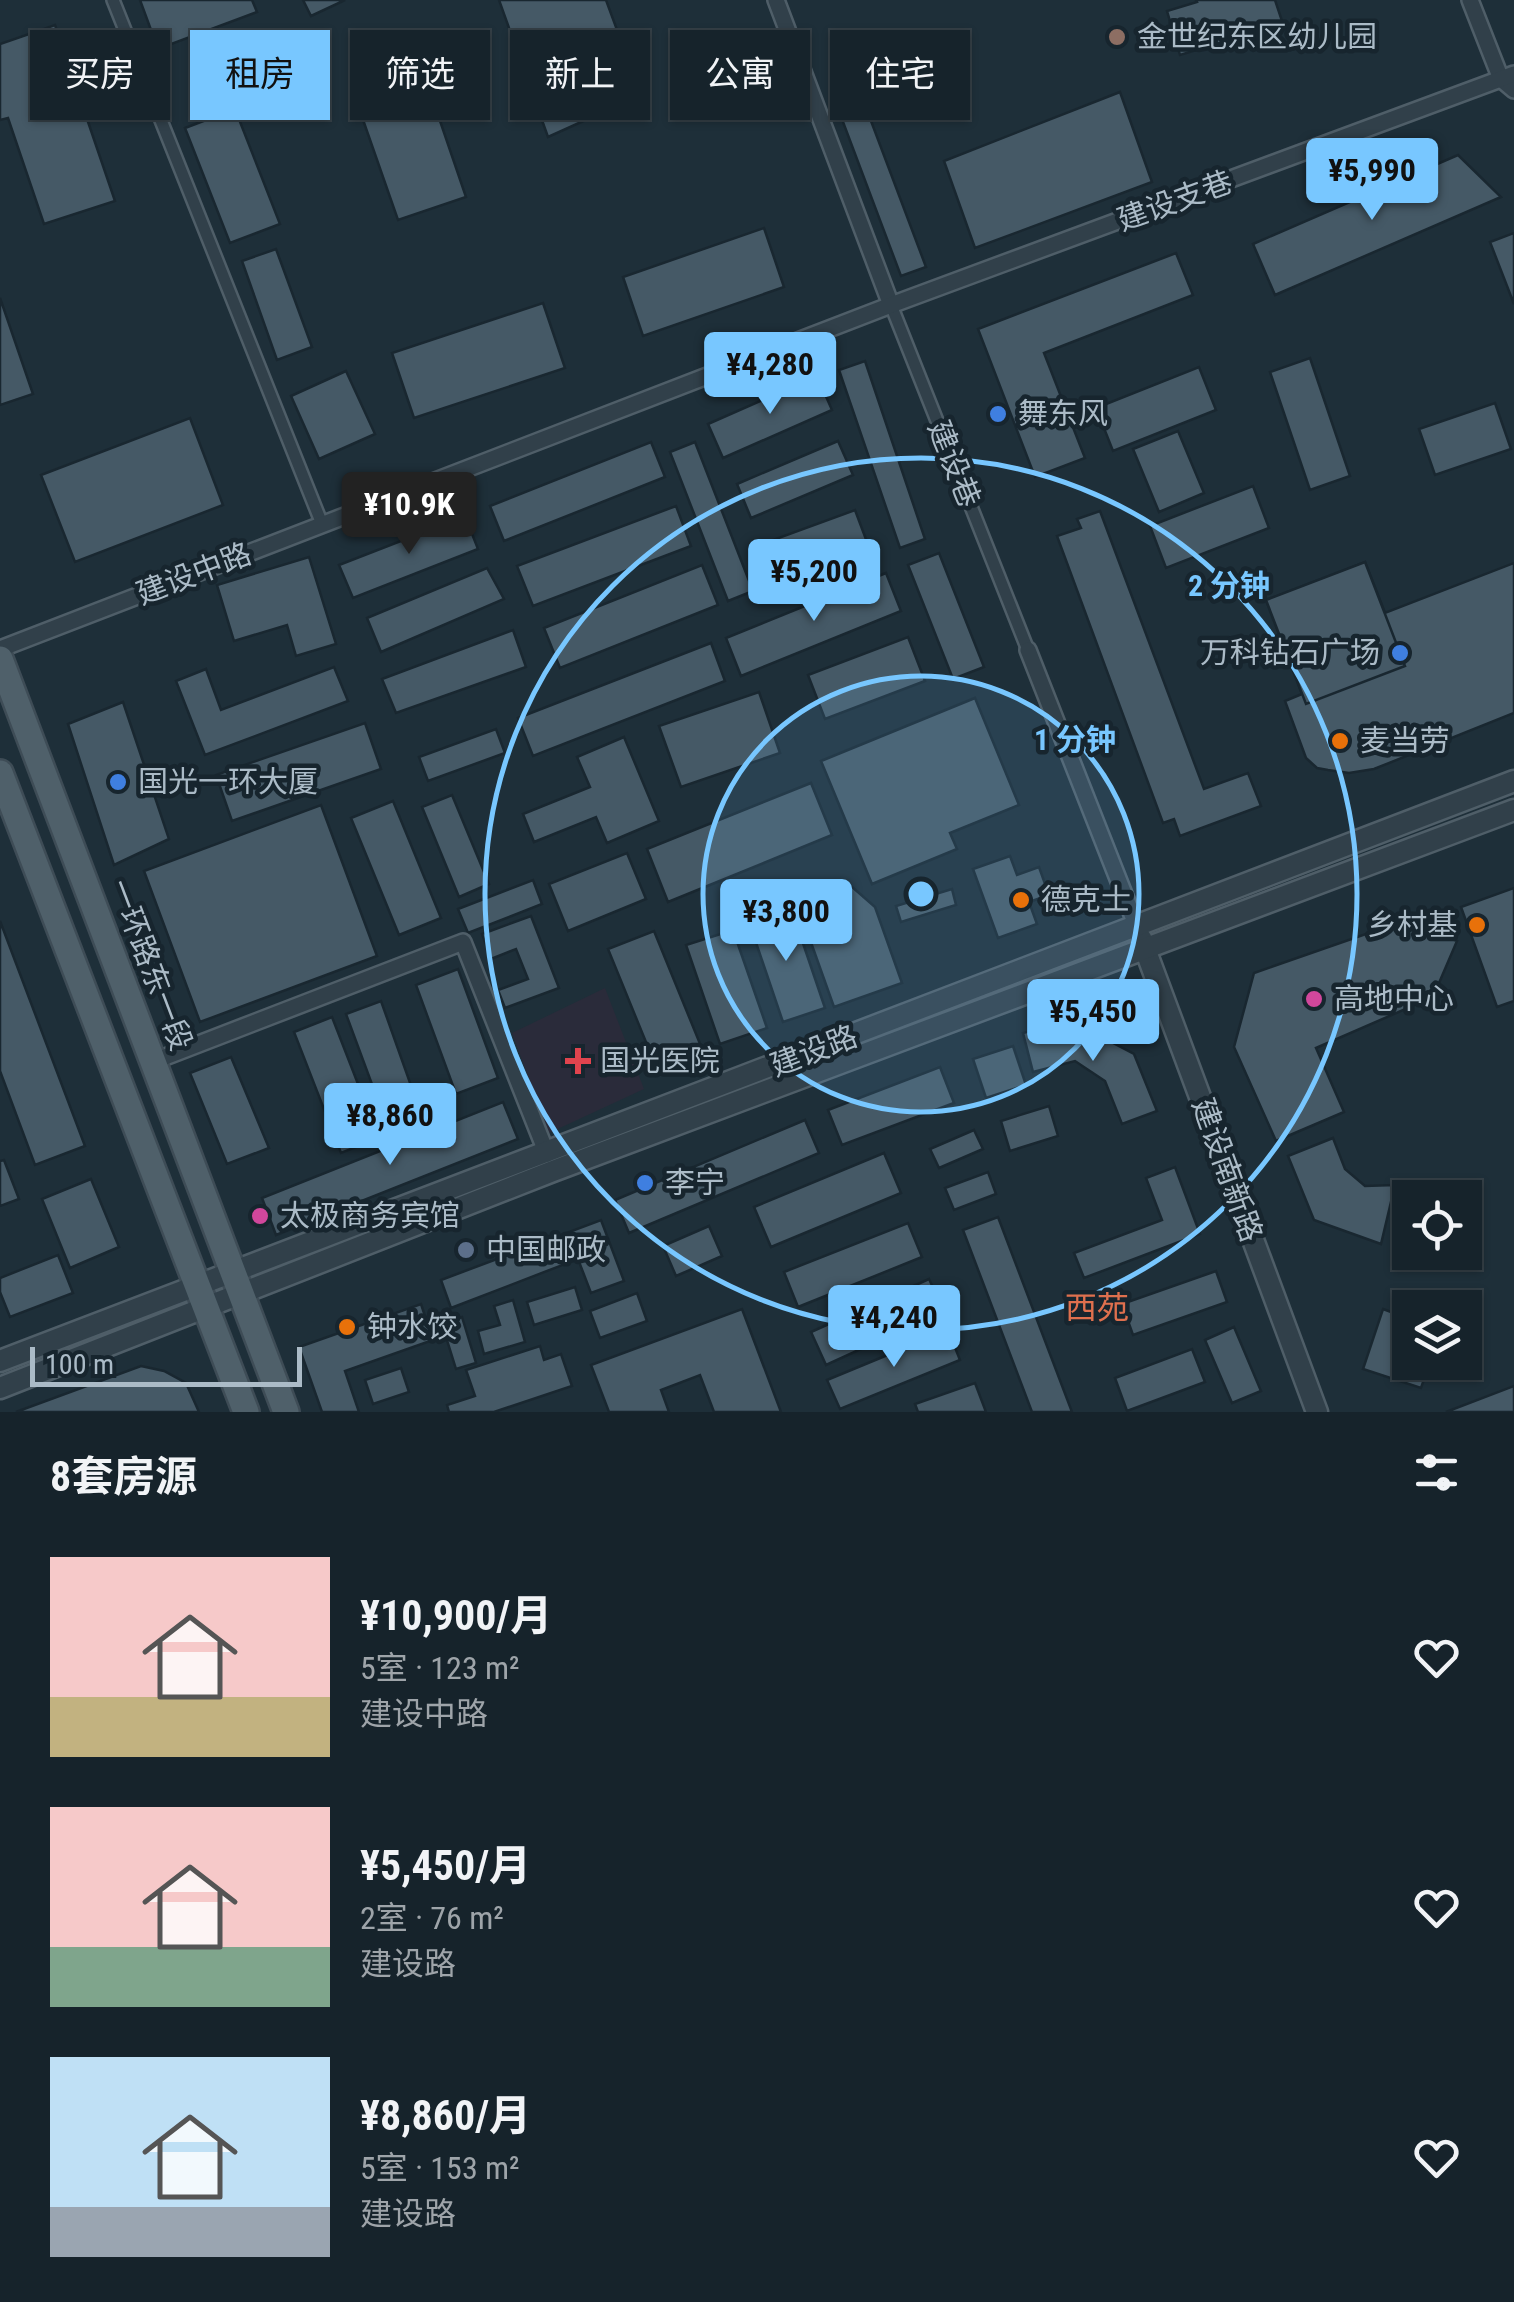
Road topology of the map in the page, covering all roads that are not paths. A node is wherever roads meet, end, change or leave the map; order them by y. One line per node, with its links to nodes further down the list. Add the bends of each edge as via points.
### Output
1 (114, 0): 6 (street)
2 (776, 0): 5 (street, 建设巷)
3 (1470, 0): 4 (street)
4 (1510, 81): 5 (street, 建设支巷)
5 (892, 305): 6 (street, 建设中路); 8 (street, 建设巷)
6 (322, 524): 7 (street, 建设中路)
7 (0, 649)
8 (1028, 650): 13 (street, 建设巷)
9 (0, 658): 15 (main road, 一环路东一段)
10 (0, 773): 18 (main road)
11 (1514, 780): 13 (street, 建设路)
12 (1514, 810): 14 (street, 建设路)
13 (1137, 927): 14 (street, 建设南新路); 16 (street, 建设路)
14 (1146, 950): 17 (street, 建设路); 23 (street, 建设南新路)
15 (152, 1062): 16 (street, via 463,942); 17 (main road, 一环路东一段)
16 (547, 1154): 17 (street, 建设路)
17 (236, 1284): 18 (street, 建设路); 22 (main road, 一环路东一段)
18 (200, 1297): 19 (street, 建设路); 20 (street, 建设路); 21 (main road)
19 (0, 1361)
20 (0, 1388)
21 (246, 1412)
22 (286, 1412)
23 (1316, 1412)

